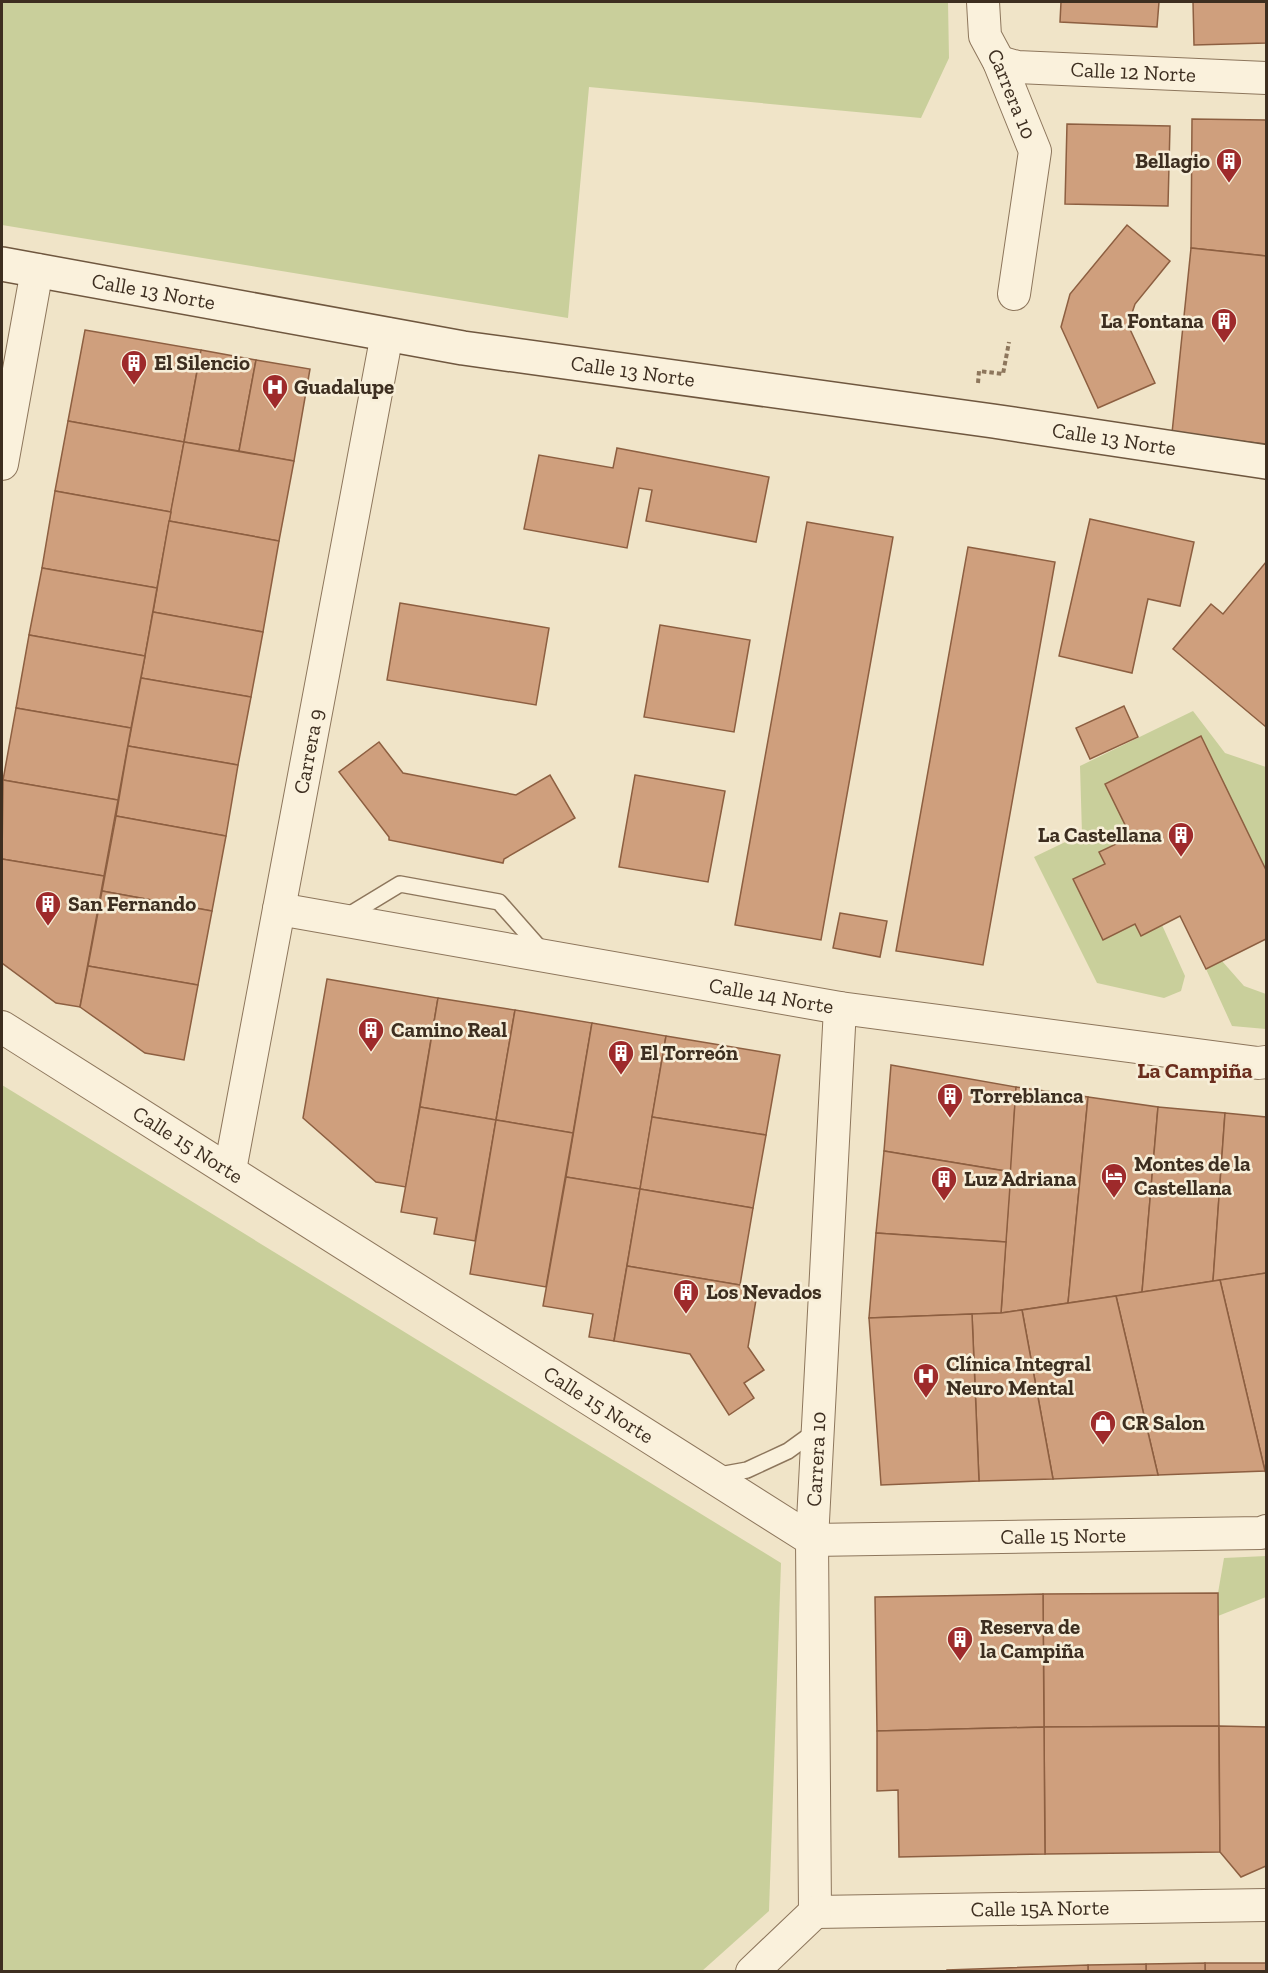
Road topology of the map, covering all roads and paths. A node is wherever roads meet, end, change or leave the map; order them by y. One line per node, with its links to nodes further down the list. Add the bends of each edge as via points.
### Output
1 (983, 2): 2 (street, Carrera 10, via 985,36)
2 (999, 62): 3 (street, Calle 12 Norte); 6 (street, Carrera 10, via 1035,152)
3 (1266, 78)
4 (2, 264): 5 (street, Calle 13 Norte)
5 (37, 270): 7 (street, Calle 13 Norte); 9 (street)
6 (1014, 294)
7 (387, 334): 8 (street, Calle 13 Norte); 10 (street, Carrera 9)
8 (1266, 462)
9 (2, 464)
10 (279, 909): 11 (street, Calle 14 Norte); 16 (street, Carrera 9)
11 (342, 920): 12 (street, Calle 14 Norte); 12 (lane, via 400,884 499,902)
12 (546, 955): 13 (street, Calle 14 Norte)
13 (840, 1008): 15 (street, Calle 14 Norte); 17 (street, Carrera 10)
14 (2, 1027): 16 (street, Calle 15 Norte)
15 (1266, 1062)
16 (230, 1170): 18 (street, Calle 15 Norte)
17 (818, 1429): 18 (lane, via 788,1451 747,1470); 20 (street, Carrera 10)
18 (711, 1476): 20 (street, Calle 15 Norte)
19 (1266, 1531): 20 (street, Calle 15 Norte)
20 (812, 1540): 22 (street, Carrera 10)
21 (1266, 1905): 22 (street, Calle 15A Norte)
22 (815, 1912): 23 (street)
23 (752, 1971)

